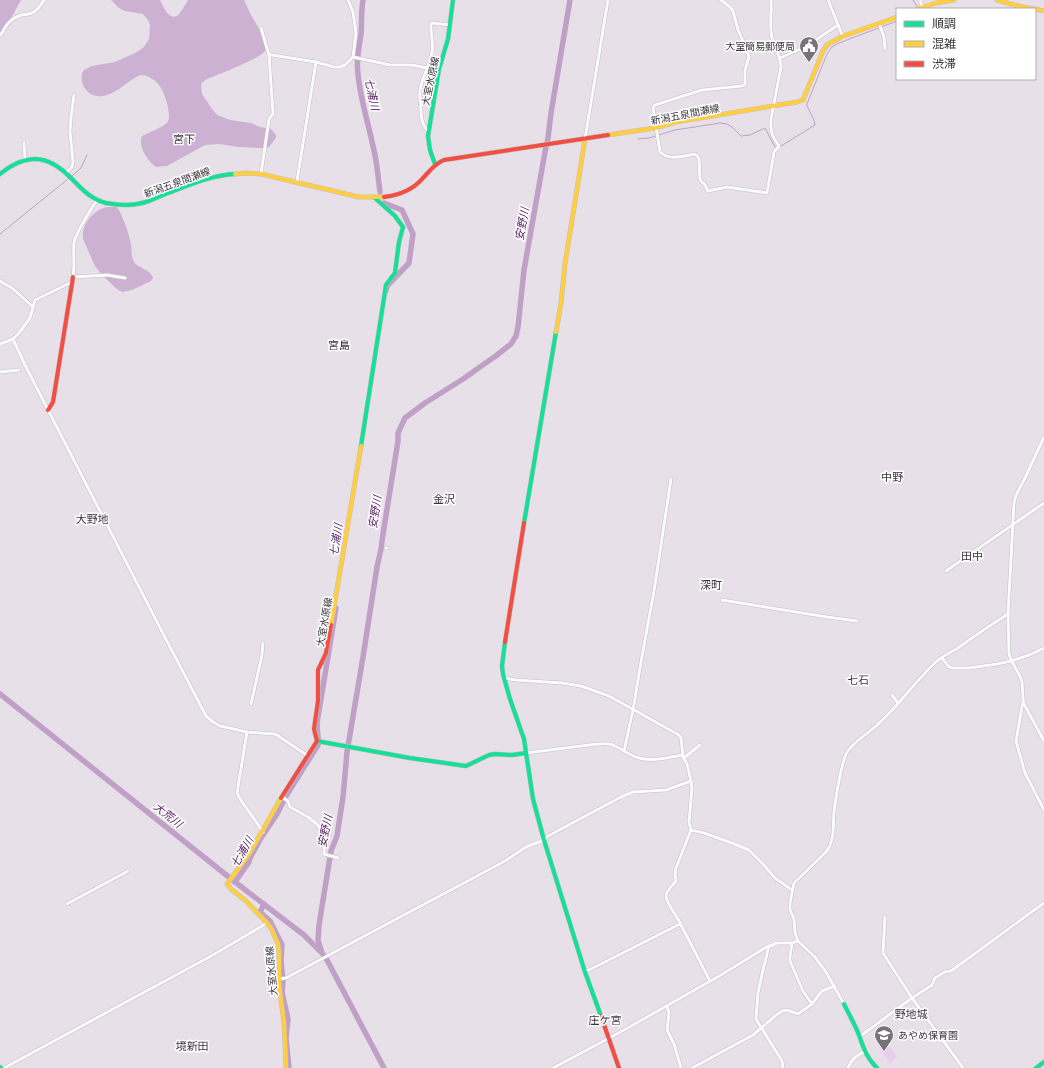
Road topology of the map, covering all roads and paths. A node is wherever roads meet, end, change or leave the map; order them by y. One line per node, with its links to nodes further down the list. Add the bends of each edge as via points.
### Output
1 (44, 0): 19 (street, via 36,12 13,18)
2 (348, 0): 23 (street, via 356,26)
3 (453, 0): 16 (main road, 大室水原線)
4 (608, 0): 31 (street)
5 (721, 0): 29 (street, via 730,7 747,50 749,57 745,84 696,92 655,105 653,108)
6 (771, 0): 24 (street, via 770,27)
7 (828, 0): 17 (street)
8 (920, 0): 12 (street)
9 (954, 0): 11 (main road)
10 (997, 0): 13 (main road)
11 (943, 1): 12 (main road)
12 (923, 8)
13 (1029, 8)
14 (896, 16): 15 (main road, 新潟五泉間瀬線)
15 (879, 23): 20 (main road, 新潟五泉間瀬線); 21 (street)
16 (450, 25): 26 (street, via 431,24 433,50); 30 (main road, 大室水原線, via 439,69)
17 (838, 25): 20 (street); 24 (street, via 807,46)
18 (261, 28): 22 (street)
19 (0, 36)
20 (843, 37): 28 (main road, 新潟五泉間瀬線, via 827,44 803,100)
21 (885, 50)
22 (269, 55): 25 (street); 36 (street, via 273,114 269,119)
23 (354, 58): 25 (street, via 340,67); 26 (street, via 390,65)
24 (780, 58): 28 (street, via 781,67)
25 (316, 62): 38 (street)
26 (427, 68): 30 (street, via 420,90 420,103 421,118)
27 (74, 95): 37 (street, via 70,118 73,162)
28 (774, 106): 29 (main road, 新潟五泉間瀬線, via 676,122); 29 (street, via 771,133 779,146 774,152 768,193 727,187 708,191 700,180 698,156 696,154 675,158 661,154)
29 (656, 128): 31 (main road, 新潟五泉間瀬線)
30 (429, 131): 34 (main road, 大室水原線, via 428,146)
31 (585, 139): 34 (main road, 新潟五泉間瀬線, via 444,160); 62 (main road, via 561,303 503,652)
32 (24, 143): 33 (street)
33 (25, 159): 35 (main road); 37 (main road, 新潟五泉間瀬線, via 42,159 54,164)
34 (435, 164): 39 (main road, via 419,184 409,191)
35 (0, 174)
36 (261, 174): 38 (main road, 新潟五泉間瀬線); 40 (main road, 新潟五泉間瀬線, via 241,172 213,177 136,205)
37 (69, 176): 40 (main road, 新潟五泉間瀬線)
38 (297, 182): 39 (main road, 新潟五泉間瀬線)
39 (375, 198): 69 (main road, 大室水原線, via 391,212 404,229 398,246 395,272 386,285 326,653 318,670 318,701 314,730)
40 (97, 200): 42 (street, via 76,235)
41 (125, 278): 42 (street, via 107,275)
42 (73, 279): 44 (street, via 35,300); 49 (main road, via 54,402)
43 (0, 281): 44 (street)
44 (32, 306): 45 (street, via 30,318)
45 (13, 339): 46 (street); 49 (street)
46 (0, 344)
47 (19, 370): 48 (street)
48 (0, 372)
49 (48, 410): 68 (street, via 206,716 216,724)
50 (1044, 437): 53 (street, via 1016,495)
51 (671, 479): 67 (street)
52 (1044, 503): 53 (street)
53 (1012, 525): 54 (street); 56 (street)
54 (946, 571)
55 (722, 600): 57 (street)
56 (1008, 614): 60 (street); 61 (street)
57 (857, 621)
58 (263, 643): 66 (street)
59 (1044, 648): 61 (street)
60 (942, 658): 61 (street, via 954,668); 65 (street)
61 (1011, 661): 64 (street, via 1022,682)
62 (504, 678): 67 (street, via 582,686 609,696); 73 (main road, via 524,739)
63 (892, 695): 65 (street)
64 (1023, 700): 70 (street); 78 (street, via 1016,741 1024,773)
65 (898, 703): 84 (street, via 878,725 848,750 840,776 829,849 794,883)
66 (251, 704)
67 (633, 710): 72 (street); 75 (street, via 679,735)
68 (246, 732): 74 (street, via 277,735); 80 (street, via 237,793)
69 (317, 741): 73 (main road, via 466,766 495,754); 74 (main road, 大室水原線)
70 (1044, 741)
71 (700, 745): 75 (street)
72 (624, 751): 73 (street, via 612,745 597,744); 75 (street, via 641,758)
73 (526, 753): 81 (main road, via 533,799)
74 (308, 756): 77 (main road, 大室水原線)
75 (683, 756): 76 (street)
76 (691, 781): 79 (street, via 689,822); 81 (street, via 666,790 628,794)
77 (282, 797): 80 (main road, 大室水原線); 82 (street, via 288,800 290,807 318,824 325,839 324,854)
78 (1044, 810)
79 (692, 830): 84 (street, via 750,850 775,878); 89 (street, via 676,868 676,881 666,894)
80 (263, 832): 88 (main road, 大室水原線, via 227,884)
81 (544, 840): 93 (main road); 94 (street, via 526,847 505,861)
82 (337, 857)
83 (128, 871): 86 (street)
84 (792, 890): 90 (street, via 790,910)
85 (1044, 903): 97 (street, via 951,971 935,978 932,985)
86 (67, 904)
87 (884, 917): 97 (street, via 883,954)
88 (267, 923): 94 (main road, 大室水原線, via 278,944); 106 (street)
89 (680, 924): 93 (street); 95 (street)
90 (798, 941): 91 (street); 96 (street, via 815,957)
91 (792, 943): 92 (street); 98 (street, via 790,960 803,991)
92 (769, 946): 95 (street); 101 (street, via 758,993 756,1019)
93 (585, 972): 103 (main road)
94 (282, 979): 107 (main road, 大室水原線)
95 (710, 981): 100 (street)
96 (835, 986): 98 (street, via 822,992); 99 (street)
97 (912, 998): 102 (street); 115 (street)
98 (812, 1004): 101 (street, via 798,1014 782,1011)
99 (844, 1004): 102 (main road)
100 (667, 1006): 103 (street); 110 (street, via 667,1030)
101 (762, 1028): 111 (street); 112 (street, via 782,1061)
102 (859, 1036): 104 (main road)
103 (609, 1038): 108 (street); 109 (main road)
104 (864, 1052): 113 (street, via 854,1058); 114 (main road)
105 (1044, 1062): 116 (main road)
106 (4, 1068)
107 (286, 1068)
108 (553, 1068)
109 (619, 1068)
110 (681, 1068)
111 (692, 1068)
112 (783, 1068)
113 (848, 1068)
114 (877, 1068)
115 (963, 1068)
116 (1036, 1068)

